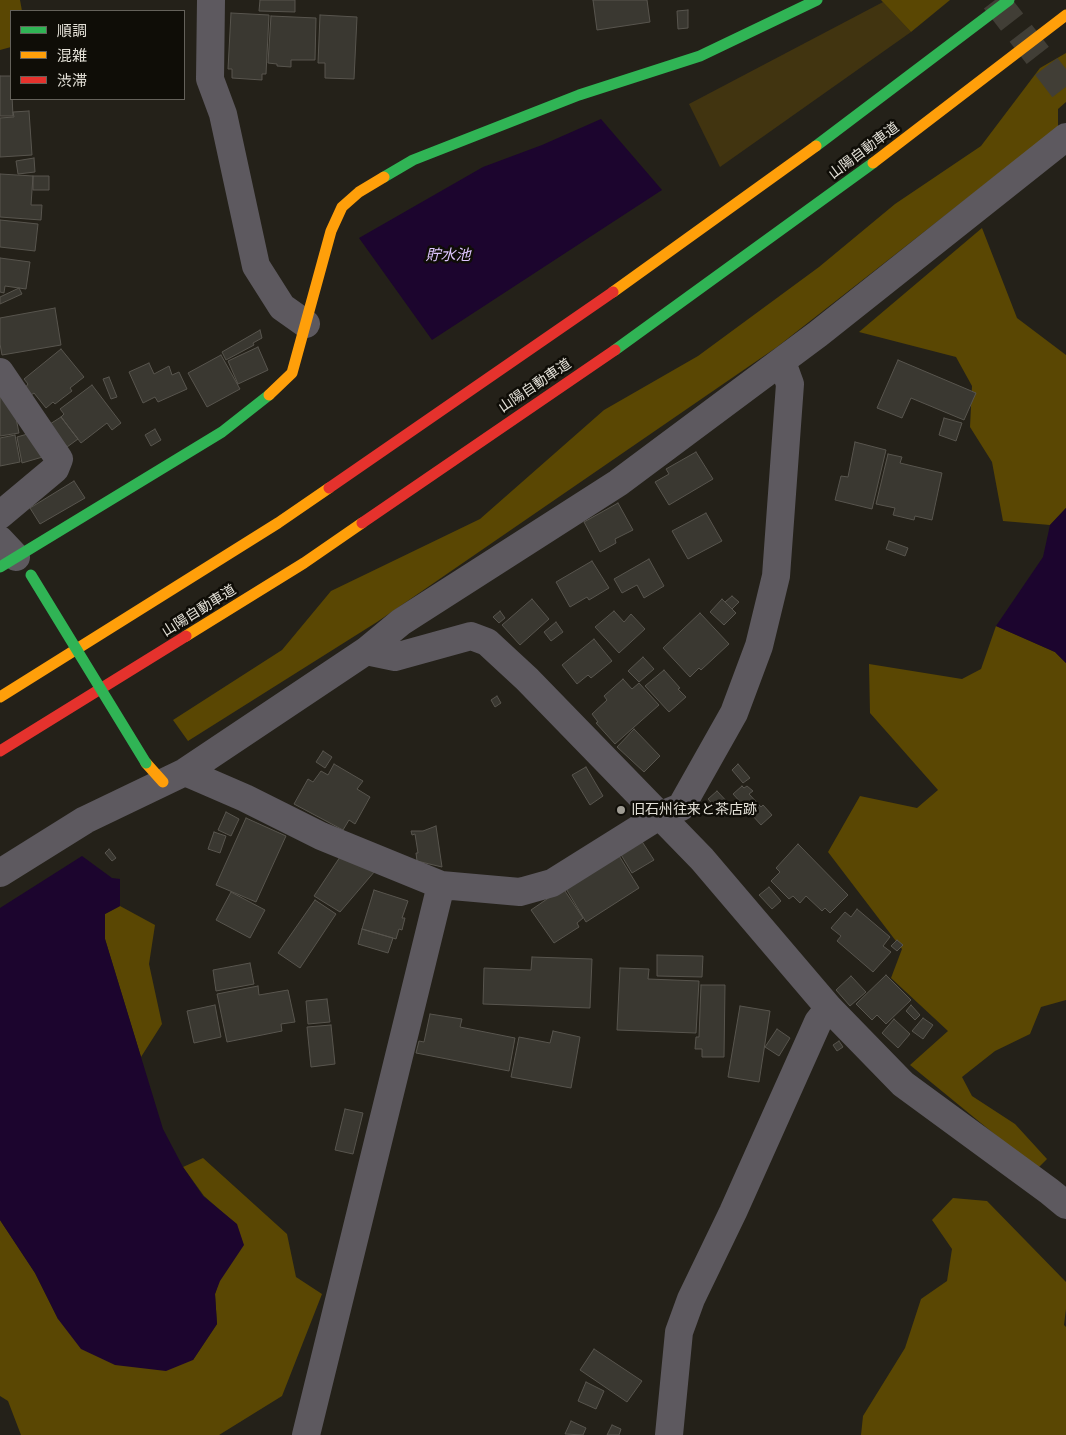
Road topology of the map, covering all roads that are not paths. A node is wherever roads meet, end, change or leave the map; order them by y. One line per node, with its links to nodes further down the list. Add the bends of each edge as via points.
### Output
1 (211, 0): 6 (street, via 210,78 223,114 256,266 282,306)
2 (817, 0): 6 (main road, via 700,56 579,95 413,160 359,192 342,207 331,231)
3 (1009, 0): 12 (main road, via 835,132 613,293 278,523)
4 (1066, 16): 13 (main road, 山陽自動車道, via 871,165 650,326 304,563)
5 (1066, 137): 7 (street)
6 (306, 324): 10 (main road, via 292,373 271,394 222,432)
7 (782, 362): 11 (street, via 618,483 401,622); 15 (street, via 790,384 776,576 759,646 734,713 681,807)
8 (0, 372): 9 (street, via 59,459 55,469)
9 (0, 515)
10 (12, 560): 14 (main road, bridge)
11 (366, 651): 14 (street); 15 (street, via 395,657 471,636 488,642)
12 (0, 697)
13 (0, 751)
14 (165, 772): 16 (street); 17 (street, via 245,798 321,836)
15 (659, 816): 17 (street, via 552,883 520,892); 18 (street, via 702,858)
16 (0, 873)
17 (441, 885): 20 (street)
18 (829, 1008): 19 (street, via 903,1084); 21 (street, via 818,1022 691,1299 679,1332)
19 (1066, 1205)
20 (306, 1435)
21 (669, 1435)

